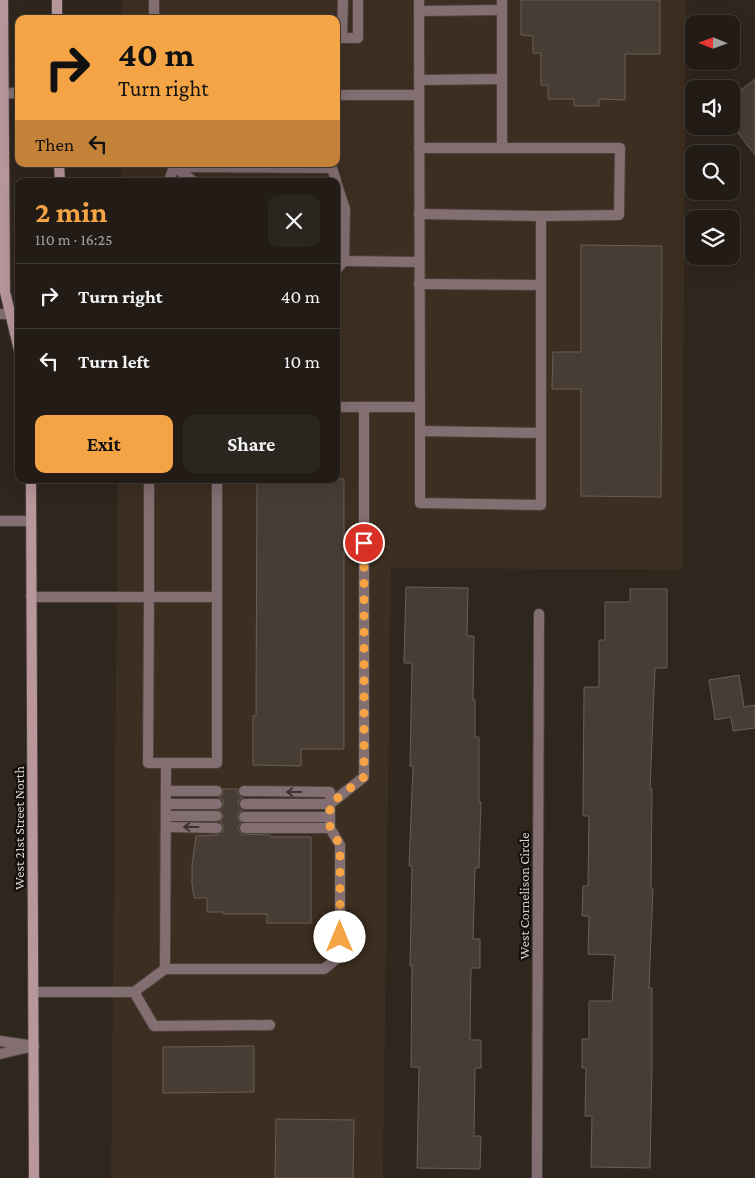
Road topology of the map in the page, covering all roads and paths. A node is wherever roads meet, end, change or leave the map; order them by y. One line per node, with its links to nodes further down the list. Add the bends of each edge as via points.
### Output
1 (3, 0): 15 (main road)
2 (57, 0): 8 (main road)
3 (154, 0): 9 (street)
4 (343, 0): 10 (street)
5 (358, 0): 11 (street, via 358,38)
6 (419, 5): 7 (street); 13 (street)
7 (502, 5): 12 (street)
8 (57, 15)
9 (154, 15)
10 (340, 28)
11 (340, 38)
12 (502, 79): 13 (street); 19 (street)
13 (419, 80): 17 (street)
14 (15, 93): 15 (street)
15 (2, 95): 26 (main road)
16 (340, 95): 17 (street)
17 (419, 95): 18 (street)
18 (419, 148): 19 (street); 23 (street)
19 (502, 148): 24 (street, via 620,148 619,215)
20 (178, 167): 21 (street)
21 (190, 178)
22 (340, 194): 25 (street, via 345,209)
23 (419, 214): 24 (street); 27 (street)
24 (541, 216): 30 (street)
25 (344, 261): 27 (street); 28 (street)
26 (2, 262): 31 (main road)
27 (419, 262): 29 (street)
28 (340, 266)
29 (420, 284): 30 (street); 35 (street)
30 (541, 285): 37 (street)
31 (5, 314): 32 (main road)
32 (15, 340)
33 (340, 407): 34 (street)
34 (364, 407): 35 (street); 54 (street, via 364,777)
35 (419, 407): 36 (street)
36 (420, 431): 37 (street); 37 (street, via 420,503 540,505)
37 (540, 433)
38 (31, 483): 42 (main road, West 21st Street North)
39 (149, 483): 44 (street)
40 (217, 483): 45 (street)
41 (0, 521): 42 (street)
42 (31, 521): 43 (main road, West 21st Street North)
43 (32, 597): 44 (street); 64 (main road, West 21st Street North)
44 (148, 597): 45 (street); 47 (street, via 148,763)
45 (217, 597): 47 (street, via 217,763)
46 (539, 614): 71 (street, West Cornelison Circle)
47 (166, 763): 48 (street)
48 (166, 791): 49 (street); 51 (street)
49 (217, 791)
50 (244, 791): 54 (street, one-way to 50, via 330,792)
51 (166, 804): 52 (street); 55 (street)
52 (217, 804)
53 (245, 804): 54 (street)
54 (330, 804): 58 (street)
55 (166, 816): 56 (street); 59 (street)
56 (217, 816)
57 (244, 816): 58 (street)
58 (330, 817): 62 (street)
59 (166, 827): 60 (street, one-way to 59); 63 (street)
60 (217, 828)
61 (244, 828): 62 (street)
62 (330, 828): 63 (street, via 340,845 340,956 324,969)
63 (165, 969): 65 (street)
64 (33, 992): 65 (street); 68 (main road, West 21st Street North)
65 (134, 992): 66 (street, via 154,1026)
66 (270, 1025)
67 (0, 1041): 68 (street)
68 (34, 1046): 69 (street); 70 (main road, West 21st Street North)
69 (0, 1054)
70 (34, 1178)
71 (537, 1178)

